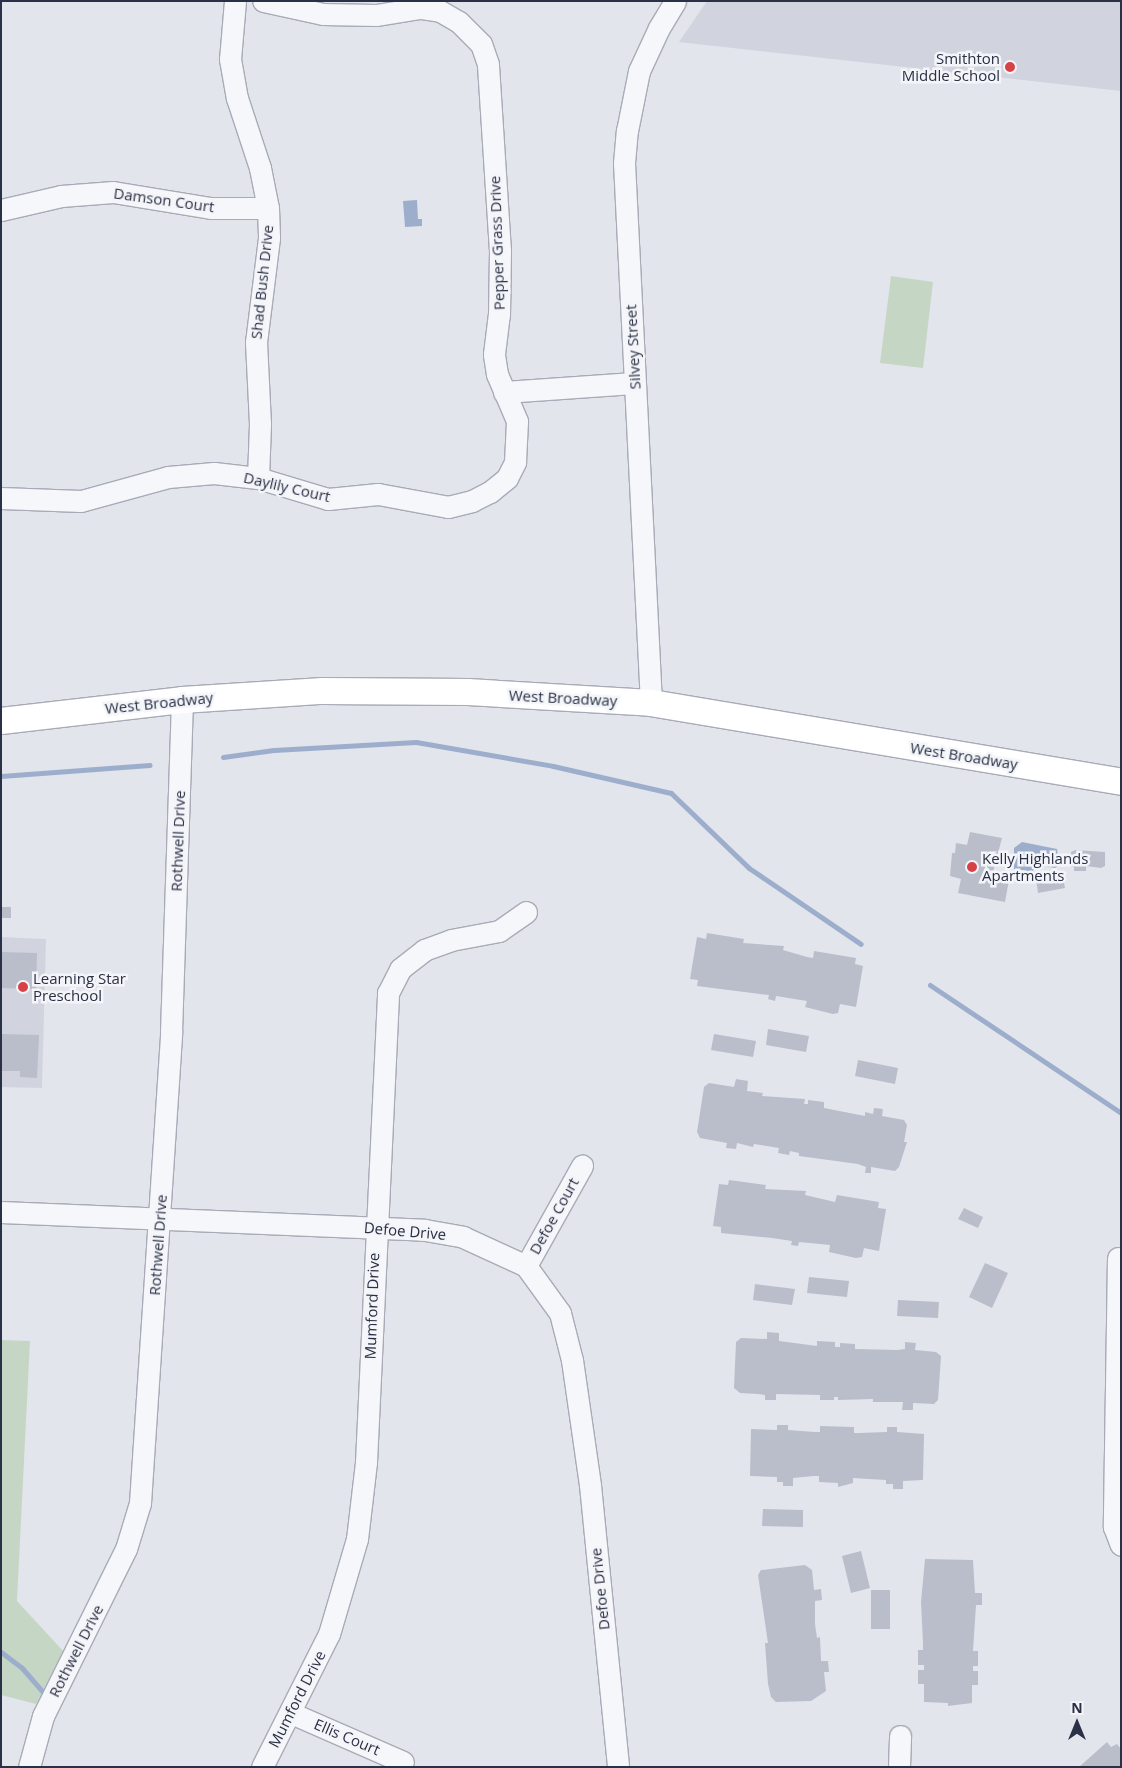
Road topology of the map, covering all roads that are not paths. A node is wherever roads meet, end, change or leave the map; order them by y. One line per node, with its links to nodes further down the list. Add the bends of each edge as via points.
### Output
1 (235, 1): 5 (street, Shad Bush Drive, via 230,59 237,98 260,168)
2 (263, 1): 4 (street, via 323,14 376,15)
3 (675, 1): 7 (street, Silvey Street, via 639,71 627,131 624,163)
4 (421, 5): 8 (street, Pepper Grass Drive, via 440,11 473,35 488,64 501,276 494,354)
5 (268, 208): 6 (street, Damson Court, via 210,208 113,192 61,196); 9 (street, Shad Bush Drive, via 269,238 256,342 260,424)
6 (1, 210)
7 (634, 383): 8 (street); 13 (street, Silvey Street)
8 (504, 392): 10 (street, Pepper Grass Drive, via 517,421 518,443 515,462)
9 (258, 478): 10 (street, Daylily Court, via 328,499 378,494 448,506 472,502); 11 (street, Daylily Court, via 214,474 168,477 81,501)
10 (506, 478)
11 (1, 498)
12 (182, 700): 13 (main road, West Broadway, via 322,691 468,692); 14 (main road, West Broadway); 19 (street, Rothwell Drive, via 171,1032)
13 (650, 703): 15 (main road, West Broadway)
14 (1, 720)
15 (1121, 782)
16 (526, 912): 20 (street, Mumford Drive, via 499,931 451,940 424,950 400,969 388,993)
17 (582, 1166): 22 (street, Defoe Court)
18 (1, 1212): 19 (street, Defoe Drive)
19 (160, 1218): 20 (street, Defoe Drive); 27 (street, Rothwell Drive, via 140,1503 126,1549 43,1716)
20 (376, 1228): 22 (street, Defoe Drive, via 425,1230 463,1237); 24 (street, Mumford Drive, via 366,1462 357,1539 329,1634)
21 (1118, 1258): 23 (street, via 1114,1527)
22 (526, 1266): 29 (street, Defoe Drive, via 560,1314 572,1360 590,1485)
23 (1121, 1545)
24 (291, 1713): 26 (street, Ellis Court); 28 (street, Mumford Drive)
25 (900, 1736): 30 (street)
26 (404, 1762)
27 (30, 1767)
28 (262, 1767)
29 (618, 1767)
30 (899, 1767)

